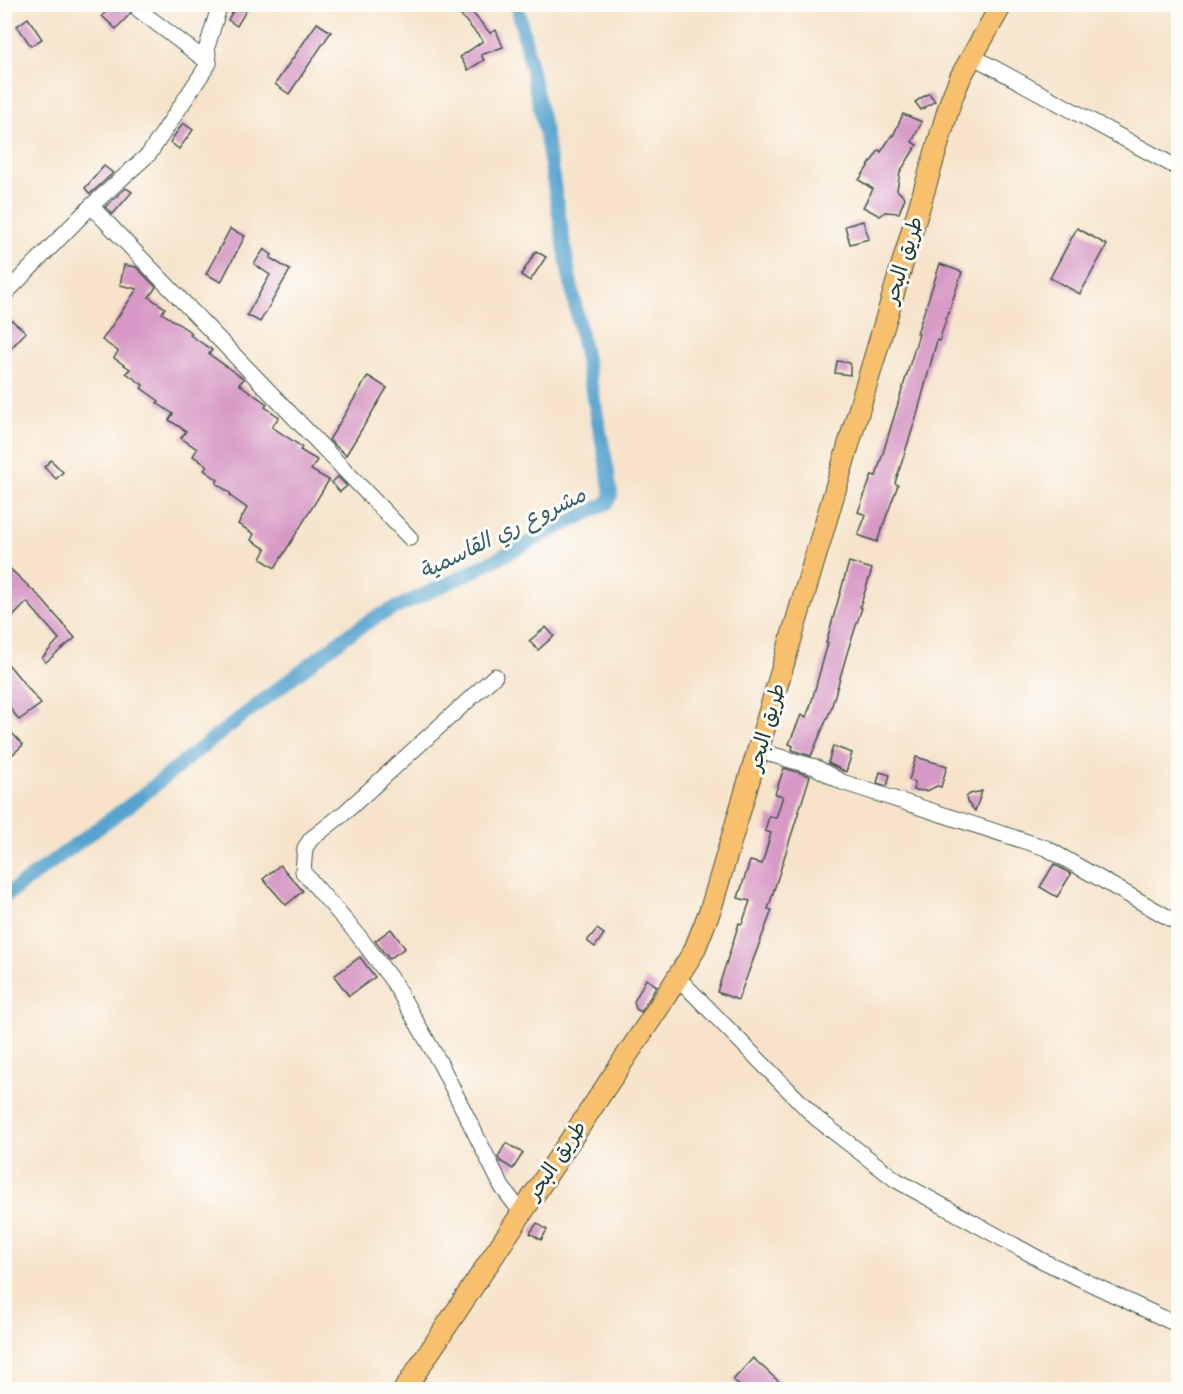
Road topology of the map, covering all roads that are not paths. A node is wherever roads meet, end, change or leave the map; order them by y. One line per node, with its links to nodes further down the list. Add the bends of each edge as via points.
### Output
1 (219, 4): 5 (street, via 207,47)
2 (1002, 4): 4 (highway, طريق البحر)
3 (139, 10): 5 (street)
4 (972, 56): 6 (street); 11 (highway, طريق البحر, via 951,100)
5 (209, 63): 7 (street, via 149,154)
6 (1179, 168)
7 (91, 207): 8 (street); 9 (street)
8 (4, 295)
9 (410, 538)
10 (495, 676): 14 (street, via 311,839 305,848 303,872 358,934 394,983 441,1065 502,1187)
11 (759, 751): 12 (street, via 1046,849); 13 (highway, طريق البحر, via 711,908)
12 (1179, 923)
13 (678, 978): 14 (highway, طريق البحر); 15 (street, via 816,1118 896,1180 1043,1261)
14 (521, 1212): 16 (highway, طريق البحر)
15 (1179, 1325)
16 (404, 1389)

